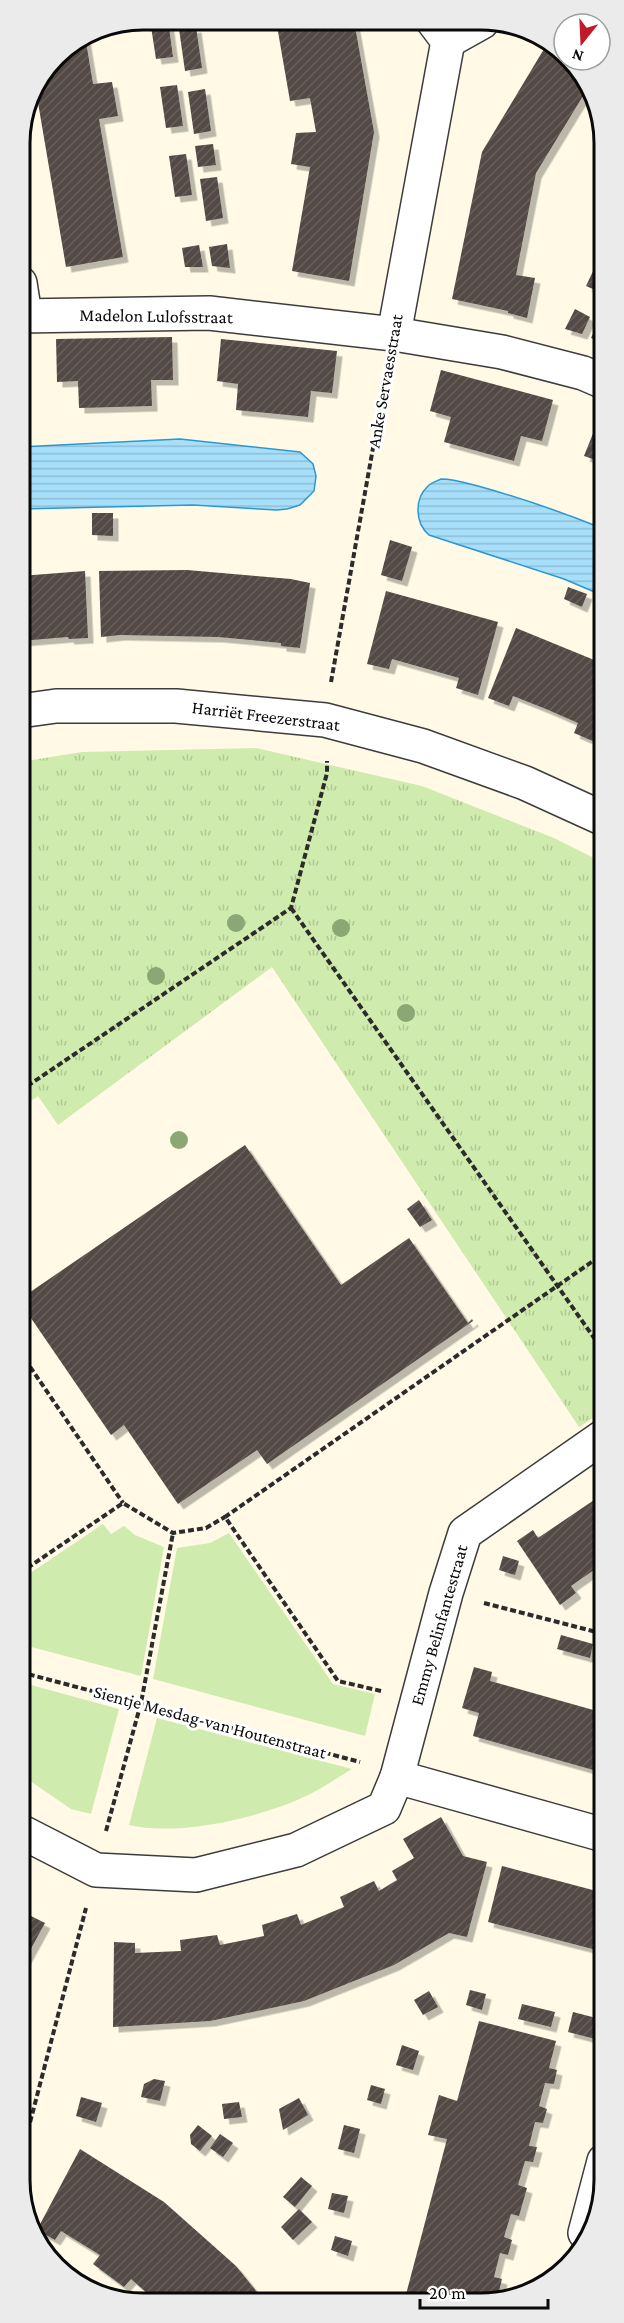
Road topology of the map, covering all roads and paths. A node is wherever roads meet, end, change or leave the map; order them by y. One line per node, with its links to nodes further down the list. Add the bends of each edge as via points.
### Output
1 (440, 31): 3 (street, Anke Servaesstraat)
2 (30, 315): 3 (street, Madelon Lulofsstraat, via 209,313)
3 (394, 334): 4 (street, Madelon Lulofsstraat, via 502,352); 6 (path, Anke Servaesstraat)
4 (594, 378)
5 (30, 710): 6 (street, Harriët Freezerstraat, via 176,706)
6 (325, 720): 7 (street, Harriët Freezerstraat, via 423,746 525,783); 8 (path, Anke Servaesstraat, via 327,773)
7 (594, 814)
8 (291, 908): 9 (path); 11 (path)
9 (30, 1084)
10 (594, 1260): 11 (path)
11 (558, 1286): 12 (path); 16 (path)
12 (594, 1338)
13 (30, 1367): 15 (path)
14 (594, 1443): 19 (street, Emmy Belinfantestraat, via 465,1533)
15 (123, 1503): 17 (path); 18 (path)
16 (225, 1517): 17 (path, via 206,1528); 22 (path, via 338,1681)
17 (172, 1533): 23 (path)
18 (30, 1566)
19 (446, 1593): 20 (path); 22 (street, Emmy Belinfantestraat)
20 (594, 1631)
21 (30, 1675): 23 (path, Sientje Mesdag-van Houtenstraat)
22 (417, 1700): 24 (street, Emmy Belinfantestraat)
23 (141, 1703): 24 (path, Sientje Mesdag-van Houtenstraat, via 377,1766); 27 (path)
24 (397, 1777): 25 (street); 27 (street, via 384,1808 296,1850 196,1875)
25 (594, 1832)
26 (30, 1837): 27 (street)
27 (96, 1870): 28 (path)
28 (30, 2123)

